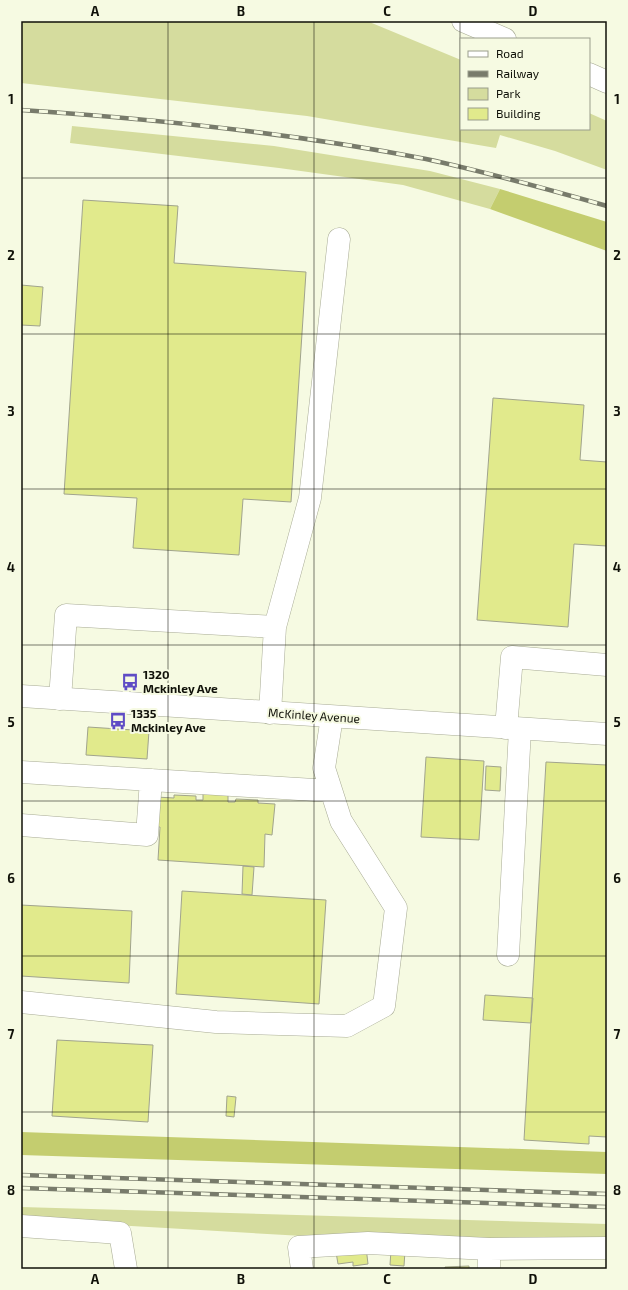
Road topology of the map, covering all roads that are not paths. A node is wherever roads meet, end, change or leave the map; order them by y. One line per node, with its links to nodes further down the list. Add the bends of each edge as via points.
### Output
1 (463, 21): 2 (main road)
2 (503, 38)
3 (590, 74): 4 (main road)
4 (607, 82)
5 (339, 239): 6 (main road, via 310,498)
6 (275, 627): 9 (main road, via 66,615); 10 (main road)
7 (607, 665): 12 (main road, via 512,658)
8 (21, 696): 9 (main road, McKinley Avenue)
9 (60, 699): 10 (main road, McKinley Avenue)
10 (270, 713): 11 (main road, McKinley Avenue)
11 (332, 717): 12 (main road, McKinley Avenue); 16 (main road, via 324,768)
12 (513, 729): 13 (main road, McKinley Avenue); 18 (main road)
13 (607, 734)
14 (21, 772): 15 (main road)
15 (151, 780): 16 (main road); 17 (main road, via 147,835)
16 (331, 791): 19 (main road, via 340,821 396,908 384,1006 347,1026 216,1022)
17 (21, 825)
18 (508, 955)
19 (21, 1002)
20 (21, 1226): 23 (main road, via 120,1233)
21 (607, 1248): 22 (main road)
22 (489, 1259): 24 (main road, via 368,1243 299,1247)
23 (126, 1269)
24 (302, 1269)

